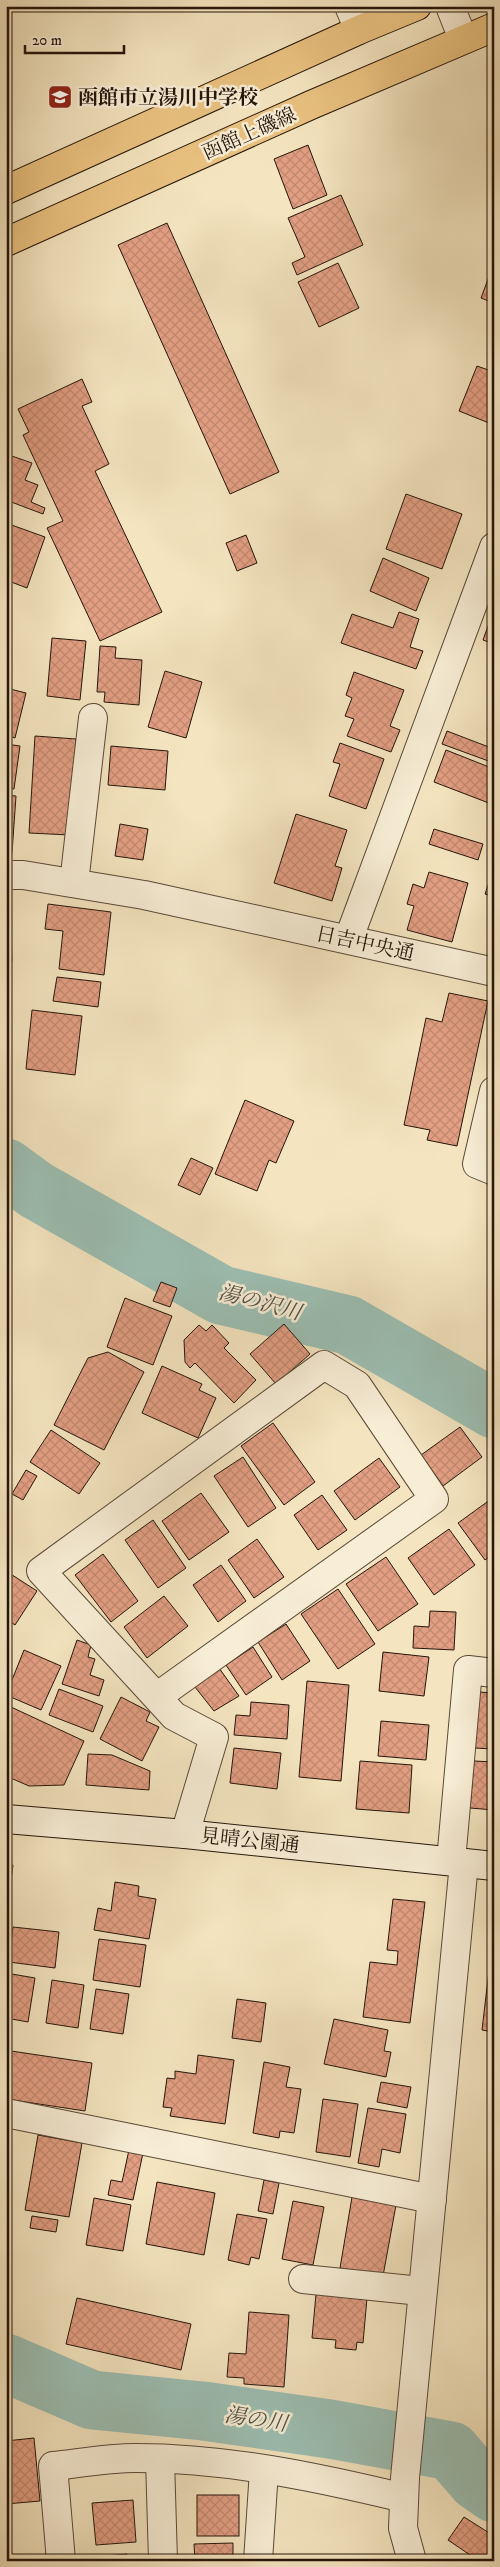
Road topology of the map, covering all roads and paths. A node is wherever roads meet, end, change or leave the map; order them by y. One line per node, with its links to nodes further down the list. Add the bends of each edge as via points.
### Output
1 (417, 6): 3 (main road)
2 (450, 6): 5 (street)
3 (354, 18): 6 (main road)
4 (494, 28): 5 (main road, 函館上磯線)
5 (463, 39): 7 (main road, 函館上磯線)
6 (6, 190)
7 (6, 242)
8 (494, 547): 12 (street)
9 (93, 718): 11 (street)
10 (6, 875): 11 (street, 日吉中央通)
11 (74, 883): 12 (street, 日吉中央通)
12 (349, 938): 13 (street, 日吉中央通)
13 (494, 972)
14 (494, 1091): 15 (street, via 477,1164)
15 (494, 1171)
16 (494, 1672): 20 (street, via 468,1670)
17 (158, 1696): 17 (street, via 41,1571 324,1365 357,1385 434,1499); 19 (street, via 174,1716 214,1737)
18 (6, 1819): 19 (street, 見晴公園通)
19 (185, 1834): 20 (street, 見晴公園通)
20 (458, 1862): 21 (street, 見晴公園通); 23 (street)
21 (494, 1866)
22 (6, 2112): 23 (street)
23 (432, 2199): 25 (street)
24 (303, 2279): 25 (street)
25 (421, 2291): 28 (street)
26 (160, 2459): 27 (street); 29 (street, via 134,2458 52,2466); 30 (street)
27 (264, 2470): 28 (street, via 341,2483); 31 (street)
28 (405, 2488): 32 (street, via 403,2528)
29 (61, 2561)
30 (163, 2561)
31 (258, 2561)
32 (412, 2561)

